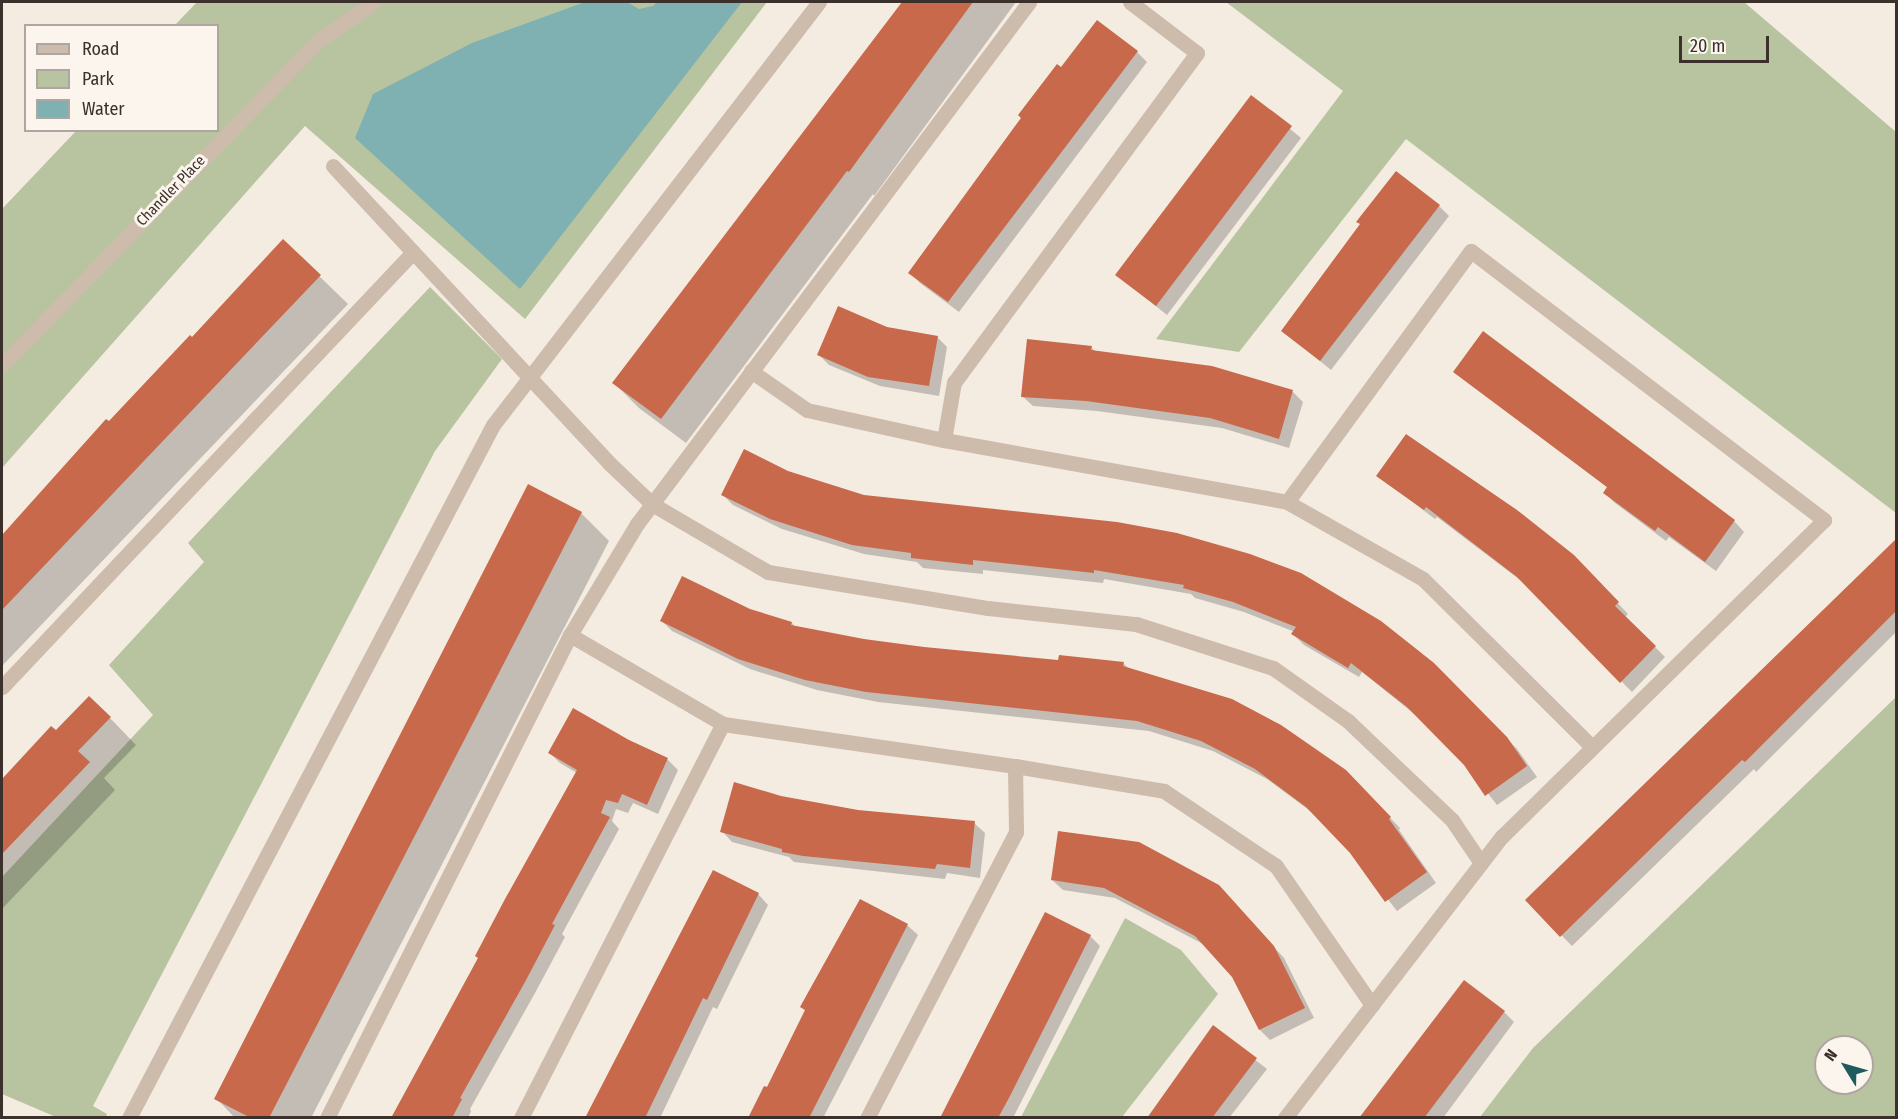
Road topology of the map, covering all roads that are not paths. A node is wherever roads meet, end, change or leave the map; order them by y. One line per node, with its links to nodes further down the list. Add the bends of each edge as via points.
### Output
1 (374, 2): 7 (street, Chandler Place, via 318,41)
2 (819, 2): 9 (street)
3 (1029, 2): 8 (street)
4 (1130, 2): 10 (street, via 1197,53 954,382)
5 (333, 165): 6 (street)
6 (414, 252): 9 (street); 14 (street)
7 (2, 365)
8 (751, 371): 10 (street, via 807,410); 12 (street)
9 (531, 376): 12 (street, via 609,463); 20 (street, via 494,425)
10 (944, 441): 11 (street)
11 (1287, 502): 16 (street, via 1423,579); 16 (street, via 1471,251 1824,520)
12 (652, 504): 13 (street); 18 (street, via 768,572 988,609 1136,624 1273,668 1348,721 1452,820)
13 (570, 635): 15 (street); 21 (street)
14 (2, 687)
15 (723, 724): 17 (street); 22 (street)
16 (1592, 747): 18 (street, via 1502,836)
17 (1016, 766): 19 (street, via 1164,791 1276,866); 23 (street, via 1016,831)
18 (1481, 863): 19 (street)
19 (1372, 1005): 24 (street)
20 (129, 1118)
21 (327, 1118)
22 (521, 1118)
23 (867, 1118)
24 (1285, 1118)

